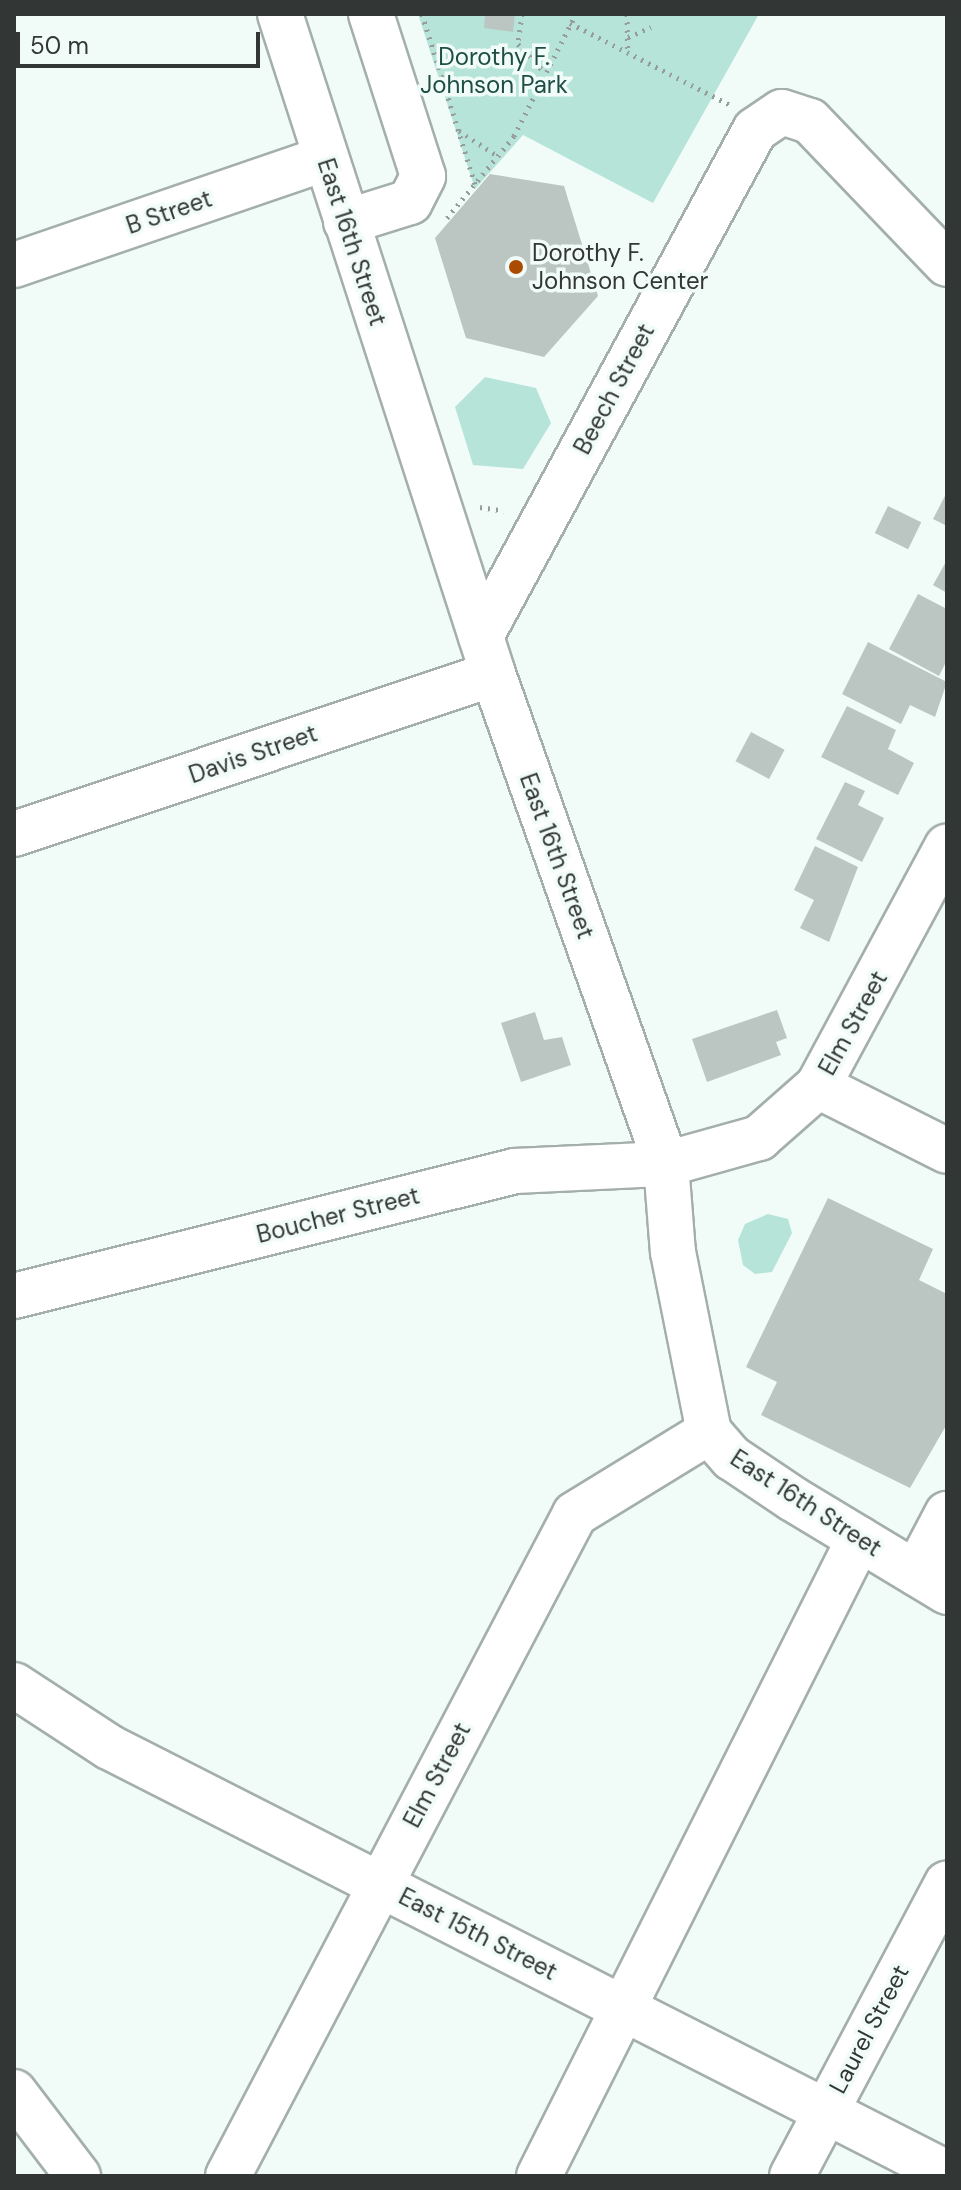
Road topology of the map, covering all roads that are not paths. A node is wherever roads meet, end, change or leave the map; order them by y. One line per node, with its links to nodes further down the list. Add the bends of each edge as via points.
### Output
1 (371, 14): 4 (street, via 423,176 410,202)
2 (283, 15): 3 (street, East 16th Street)
3 (324, 159): 4 (street, East 16th Street); 6 (street, B Street)
4 (346, 222): 7 (street, East 16th Street)
5 (947, 264): 7 (street, Beech Street, via 810,121 782,112 755,130)
6 (14, 265)
7 (487, 655): 8 (street, Davis Street); 12 (street, East 16th Street)
8 (14, 834)
9 (947, 846): 10 (street, Elm Street)
10 (818, 1086): 11 (street); 12 (street, Elm Street, via 759,1138)
11 (947, 1151)
12 (666, 1164): 13 (street, Boucher Street, via 515,1171); 14 (street, East 16th Street, via 673,1252)
13 (18, 1283)
14 (709, 1432): 16 (street, East 16th Street, via 732,1458); 19 (street, Elm Street, via 575,1514)
15 (947, 1514): 17 (street)
16 (859, 1539): 17 (street, East 16th Street); 21 (street)
17 (932, 1583)
18 (14, 1685): 19 (street, East 15th Street, via 109,1747)
19 (380, 1883): 21 (street, East 15th Street); 26 (street, Elm Street)
20 (947, 1883): 23 (street, Laurel Street)
21 (623, 2008): 23 (street, East 15th Street); 27 (street)
22 (14, 2092): 25 (street)
23 (825, 2112): 24 (street, East 15th Street); 28 (street, Laurel Street)
24 (947, 2173)
25 (78, 2176)
26 (228, 2176)
27 (539, 2176)
28 (792, 2176)

